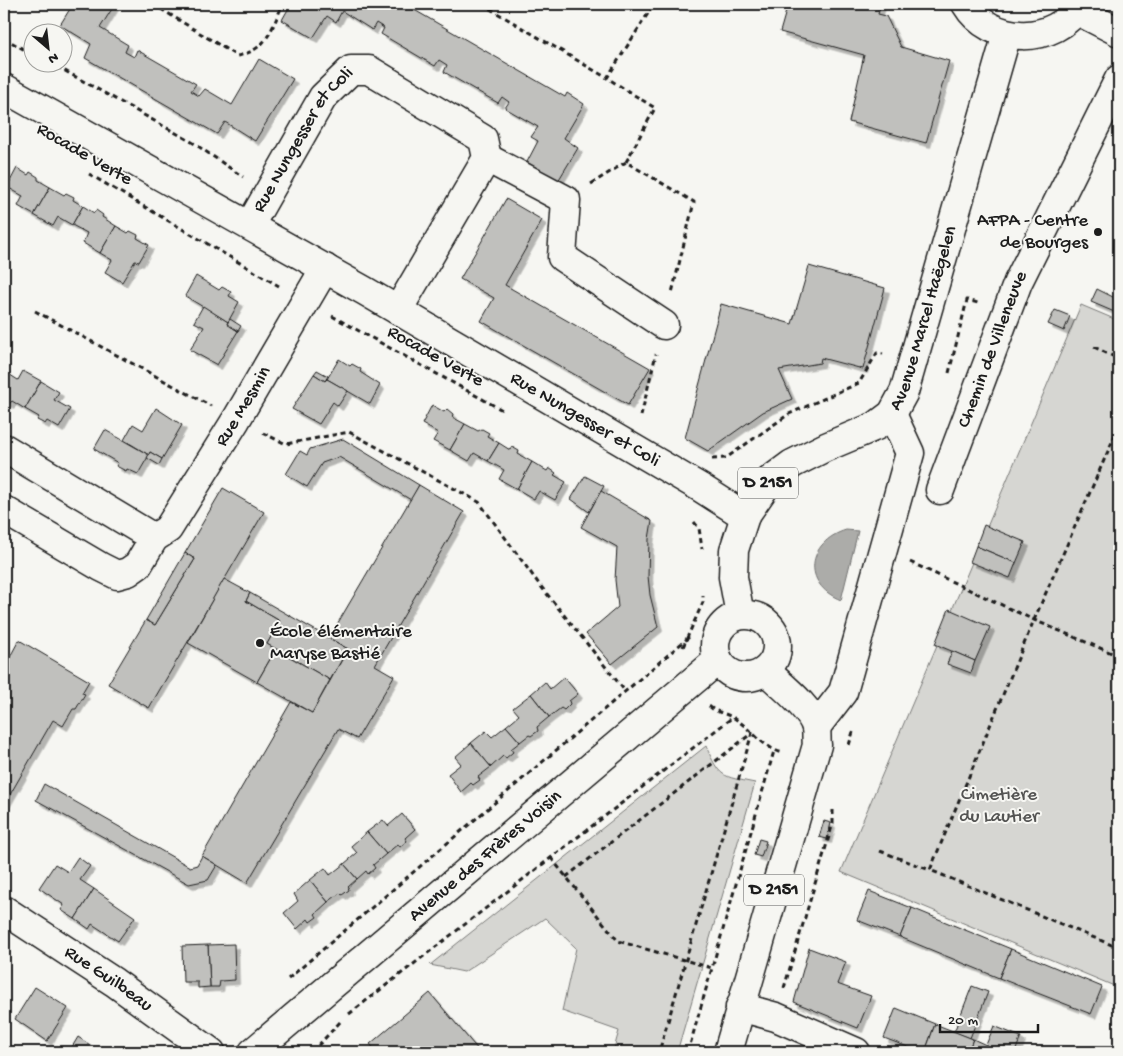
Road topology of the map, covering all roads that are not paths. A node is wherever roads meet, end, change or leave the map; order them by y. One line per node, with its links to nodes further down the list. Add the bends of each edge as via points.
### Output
1 (966, 4): 4 (street, via 987,26)
2 (1078, 7): 3 (street); 4 (street, via 1062,24 1045,32 1026,36)
3 (1119, 32)
4 (1007, 34): 12 (street, Avenue Marcel Haëgelen / D 2151, via 904,392)
5 (1119, 78): 14 (street, Chemin de Villeneuve, via 1018,282)
6 (4, 88): 8 (street, Rue Nungesser et Coli)
7 (487, 158): 8 (street, Rue Nungesser et Coli, via 483,139 369,70 351,70 323,97); 10 (street); 11 (street, via 566,200 562,257)
8 (250, 225): 9 (street, Rue Nungesser et Coli)
9 (325, 268): 10 (street, Rue Nungesser et Coli); 17 (street, Rue Mesmin, via 168,529)
10 (398, 310): 16 (street, Rue Nungesser et Coli)
11 (664, 325)
12 (892, 414): 16 (street, Avenue Marcel Haëgelen / D 2151, via 876,426 792,464 770,481); 21 (street, via 910,453 843,692)
13 (4, 448): 17 (street)
14 (940, 490)
15 (4, 510): 17 (street, Rue Mesmin, via 117,574 138,565)
16 (745, 516): 18 (street, Avenue Marcel Haëgelen / D 2151, via 733,564)
17 (154, 538)
18 (740, 616): 19 (street, via 720,629 715,644); 20 (street, via 759,617 773,629 776,656)
19 (718, 660): 20 (street, via 729,672 744,678); 25 (street, Avenue des Frères Voisin)
20 (766, 671): 21 (street, via 804,708)
21 (816, 727): 23 (street, D 2151, via 817,745)
22 (4, 910): 24 (street, Rue Guilbeau, via 114,982)
23 (740, 1007): 26 (street, D 2151); 27 (street, via 776,1017)
24 (211, 1052)
25 (253, 1052)
26 (728, 1052)
27 (856, 1052)

